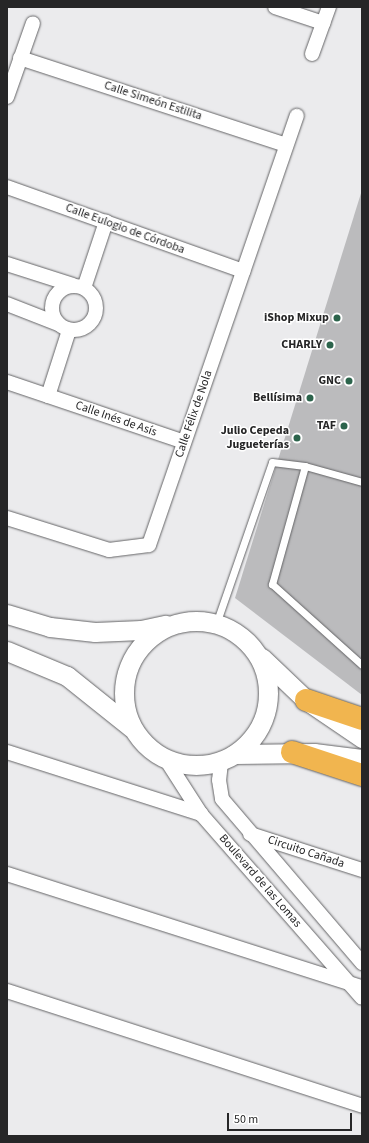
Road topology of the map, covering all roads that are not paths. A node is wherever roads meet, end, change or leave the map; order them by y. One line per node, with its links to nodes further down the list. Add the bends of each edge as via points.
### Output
1 (275, 7): 4 (street)
2 (329, 7): 4 (street)
3 (33, 23): 6 (street)
4 (323, 23): 5 (street)
5 (312, 54)
6 (20, 58): 7 (street); 9 (street, Calle Simeón Estilita)
7 (7, 97)
8 (296, 116): 9 (street, Calle Félix de Nola)
9 (286, 144): 13 (street, Calle Félix de Nola)
10 (7, 187): 11 (street, Calle Eulogio de Córdoba)
11 (106, 222): 13 (street, Calle Eulogio de Córdoba); 14 (street)
12 (7, 264): 14 (street)
13 (243, 271): 19 (street, Calle Félix de Nola)
14 (79, 286): 16 (street, via 61,289 52,299 51,312); 16 (street, via 92,295 96,305 95,315 89,324 80,329)
15 (7, 304): 16 (street)
16 (64, 327): 18 (street)
17 (7, 382): 18 (street, Calle Inés de Asís)
18 (48, 396): 19 (street, Calle Inés de Asís)
19 (184, 442): 22 (street, Calle Félix de Nola, via 149,545 109,550)
20 (305, 466): 21 (lane); 25 (lane, via 272,462); 28 (lane, via 272,584)
21 (362, 482)
22 (7, 518)
23 (7, 614): 24 (street, via 50,626 95,632 141,630)
24 (186, 622): 25 (street); 31 (street, via 157,633 144,643 131,661 124,684 125,707)
25 (216, 624): 27 (street, via 237,633)
26 (7, 650): 31 (street, via 67,676)
27 (256, 652): 29 (street); 36 (street, via 266,673 269,696 266,711 253,739)
28 (362, 665)
29 (306, 700): 30 (highway); 32 (street)
30 (362, 719)
31 (133, 729): 35 (street, via 146,745)
32 (362, 738)
33 (7, 752): 39 (street)
34 (292, 752): 36 (street); 37 (street); 38 (highway)
35 (165, 758): 36 (street, via 181,764 201,765); 39 (street, Boulevard de las Lomas)
36 (228, 758): 40 (street, Boulevard de las Lomas, via 219,780 222,799)
37 (362, 759)
38 (362, 774)
39 (201, 814): 44 (street, Boulevard de las Lomas)
40 (250, 834): 41 (street, Circuito Cañada); 43 (street, Boulevard de las Lomas)
41 (362, 870)
42 (7, 874): 44 (street)
43 (362, 963)
44 (355, 985): 46 (street, Boulevard de las Lomas)
45 (7, 991): 47 (street)
46 (362, 998)
47 (362, 1106)

